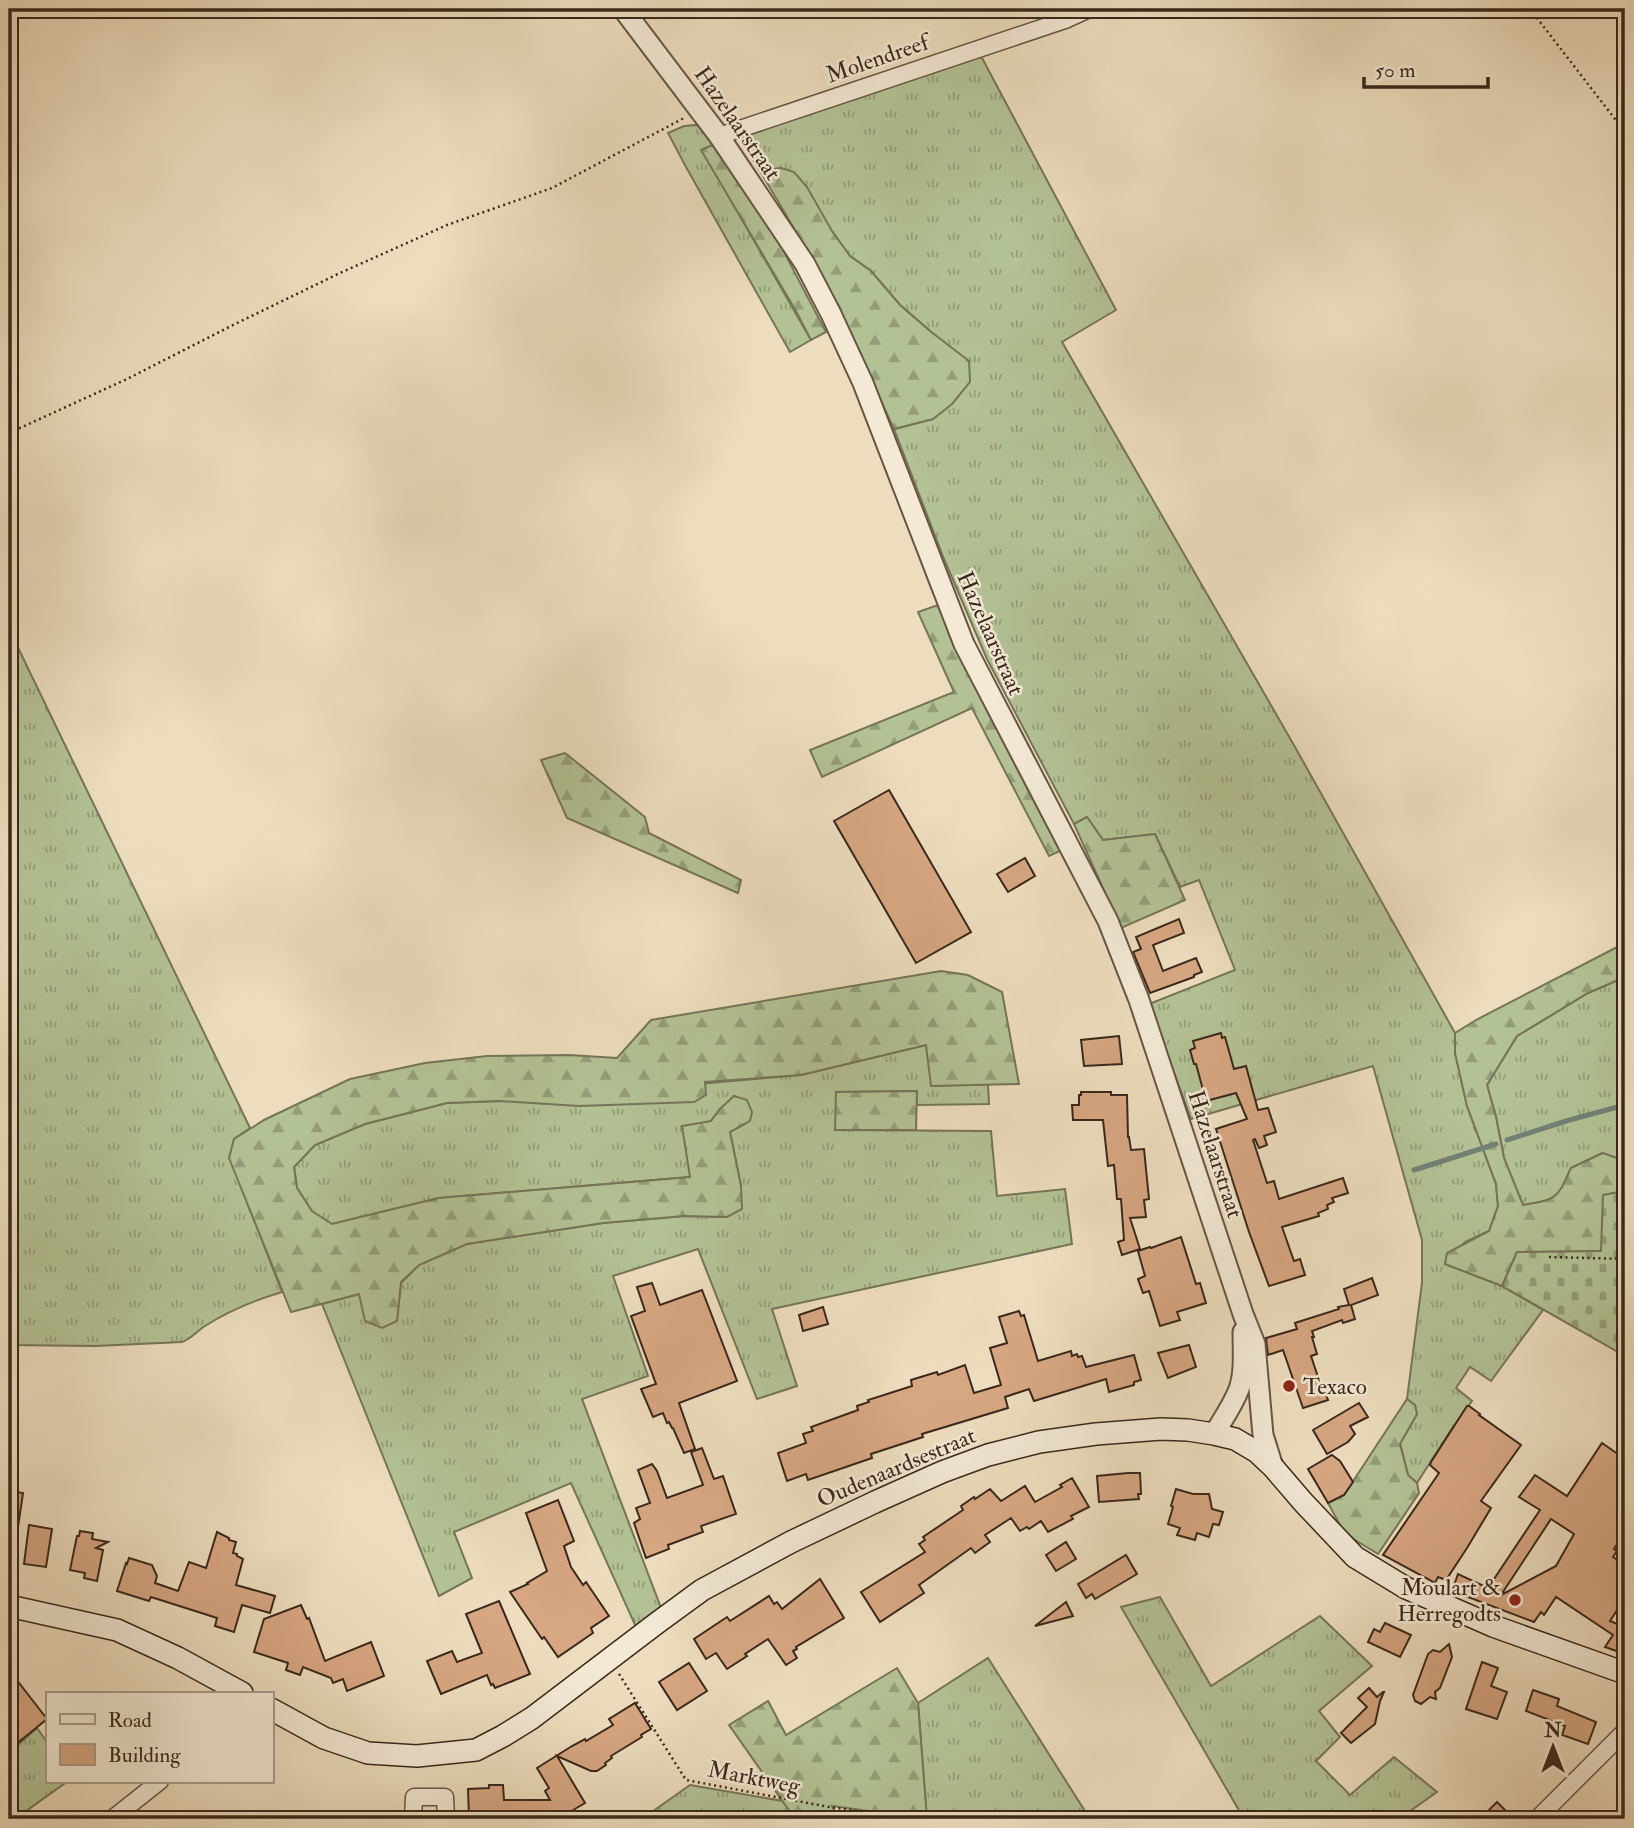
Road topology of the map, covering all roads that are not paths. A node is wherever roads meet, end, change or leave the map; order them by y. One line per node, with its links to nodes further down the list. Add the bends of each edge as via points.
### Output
1 (623, 9): 3 (street, Hazelaarstraat)
2 (1089, 9): 3 (street, Molendreef)
3 (719, 136): 4 (street, Hazelaarstraat, via 805,264 831,314 863,383 964,643 1108,921 1139,1000)
4 (1243, 1314): 5 (street, Hazelaarstraat, via 1240,1386); 6 (street, Hazelaarstraat, via 1255,1344 1263,1435)
5 (1214, 1434): 6 (main road, Oudenaardsestraat, via 1235,1439); 10 (main road, Oudenaardsestraat, via 1161,1429 1096,1434 1026,1445 942,1472 791,1542 702,1590 533,1718 476,1750 417,1756 368,1753 324,1738)
6 (1273, 1466): 8 (main road, Oudenaardsestraat, via 1355,1557 1406,1588 1493,1626)
7 (9, 1606): 9 (main road, via 117,1630)
8 (1625, 1673)
9 (240, 1692)
10 (273, 1710)
11 (1625, 1731): 16 (street)
12 (157, 1783): 13 (street)
13 (112, 1819)
14 (413, 1819): 15 (street, via 414,1797 445,1797)
15 (446, 1819)
16 (1537, 1819)

